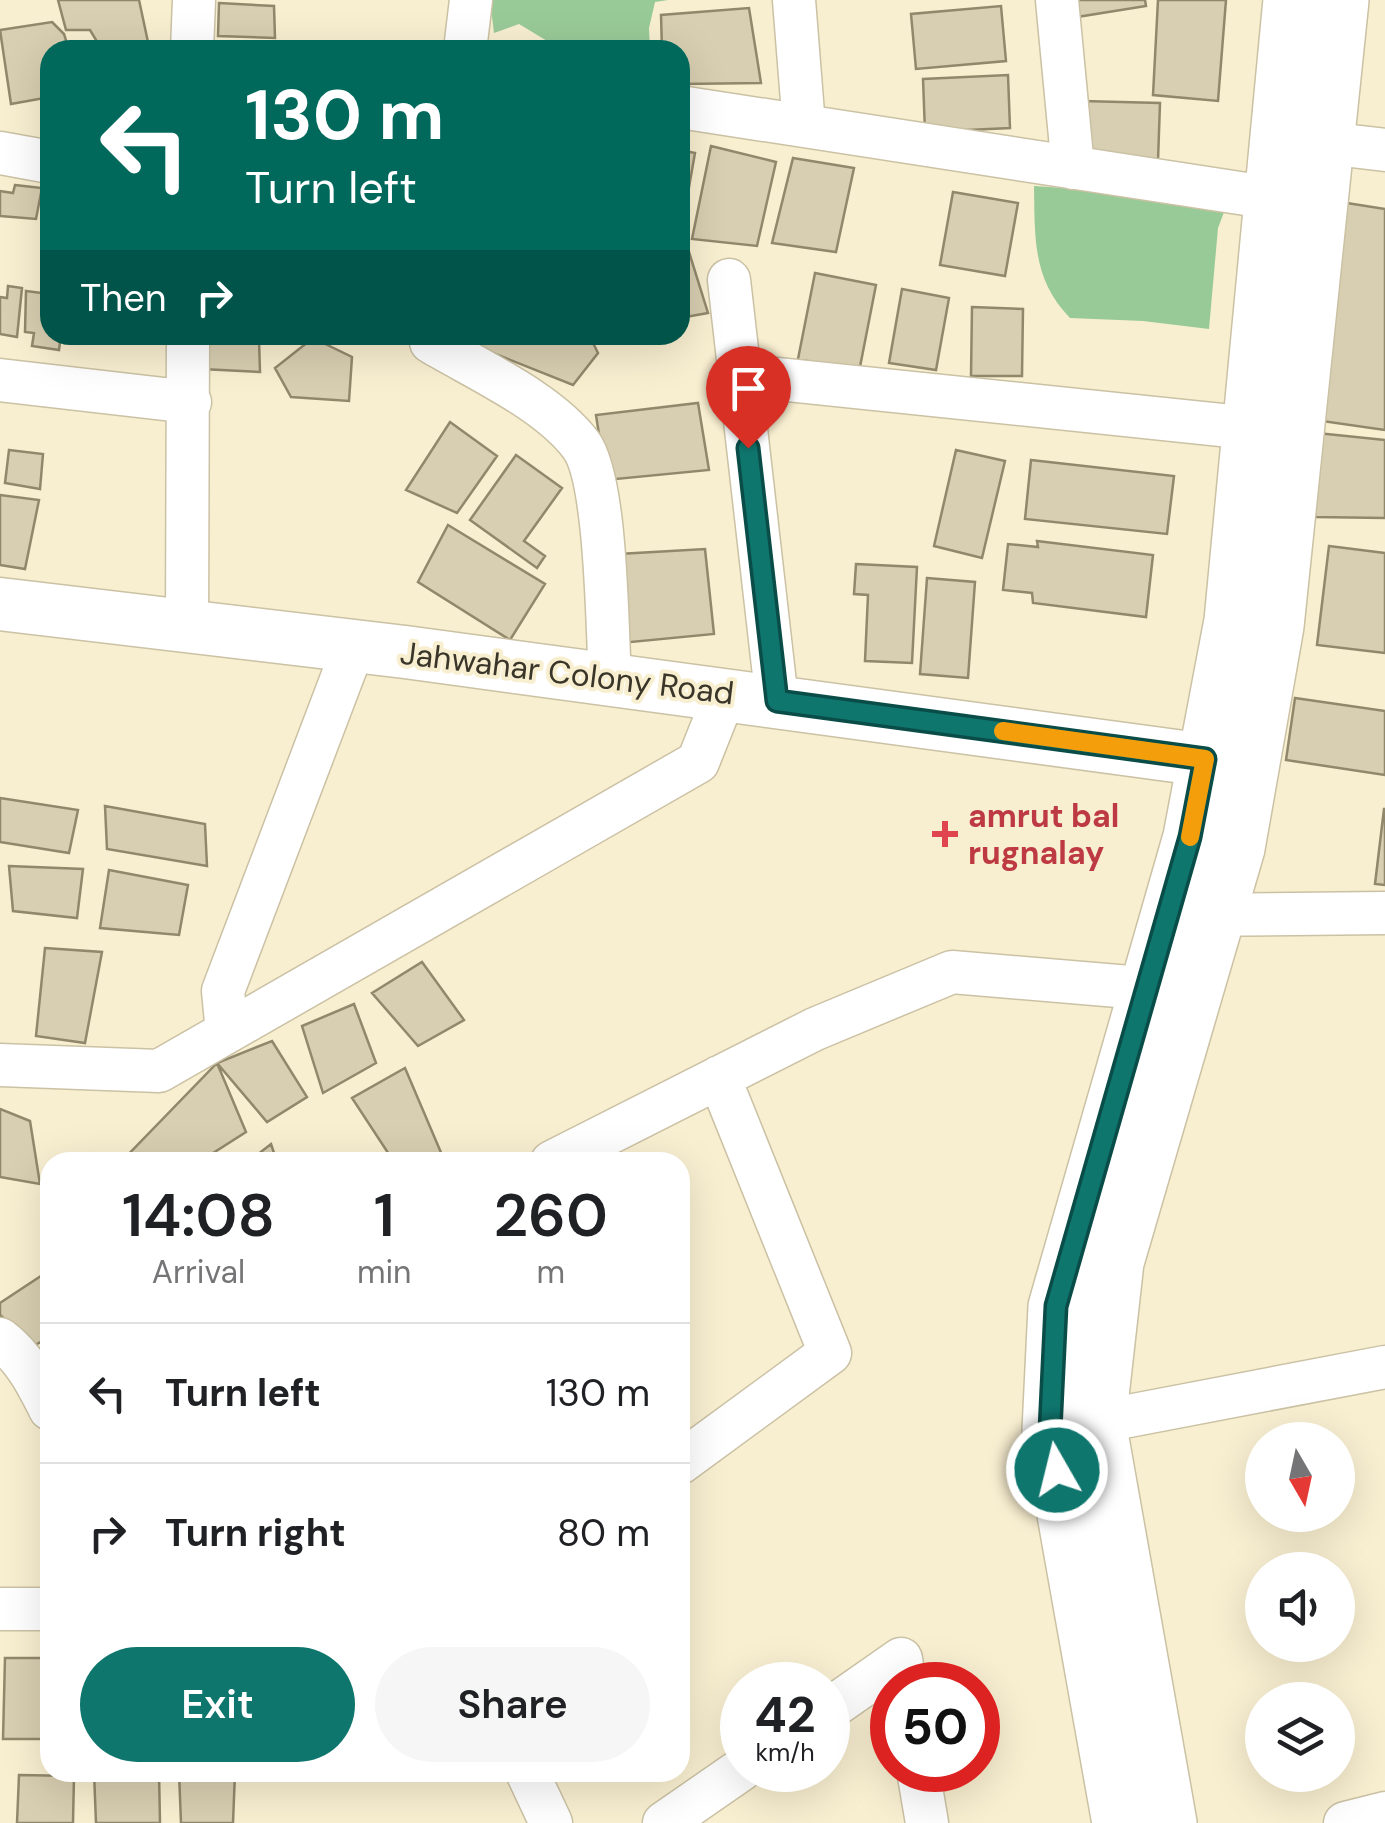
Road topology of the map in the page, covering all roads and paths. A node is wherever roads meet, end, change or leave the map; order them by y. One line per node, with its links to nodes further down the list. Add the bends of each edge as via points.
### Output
1 (194, 0): 7 (street)
2 (471, 0): 8 (street)
3 (794, 0): 10 (street)
4 (1057, 0): 15 (street)
5 (1292, 0): 16 (main road)
6 (1341, 0): 11 (main road)
7 (192, 40)
8 (466, 40)
9 (690, 109): 10 (street)
10 (804, 126): 15 (street)
11 (1326, 143): 12 (street); 30 (main road, via 1276,626)
12 (1385, 150)
13 (0, 153): 14 (street)
14 (40, 160)
15 (1073, 168): 16 (street)
16 (1272, 198): 23 (main road)
17 (729, 280): 20 (street)
18 (188, 345): 22 (street)
19 (436, 345): 27 (street, via 545,410 583,448 600,506)
20 (740, 375): 23 (street); 29 (street)
21 (0, 380): 22 (street)
22 (190, 402): 25 (street)
23 (1250, 428): 30 (main road, via 1232,621)
24 (0, 604): 25 (street, Jahwahar Colony Road)
25 (188, 626): 26 (street, Jahwahar Colony Road)
26 (354, 646): 27 (street, Jahwahar Colony Road); 34 (street, via 223,991)
27 (610, 679): 28 (street, Jahwahar Colony Road)
28 (725, 694): 29 (street, Jahwahar Colony Road); 34 (street, via 698,762)
29 (777, 701): 30 (street, Jahwahar Colony Road)
30 (1228, 763): 32 (main road, via 1190,837)
31 (1385, 913): 32 (street)
32 (1193, 915): 33 (main road)
33 (1171, 990): 36 (street, via 952,972); 41 (main road, via 1056,1306)
34 (227, 1032): 35 (street, via 159,1071)
35 (0, 1065)
36 (719, 1078): 37 (street); 42 (street, via 830,1353)
37 (572, 1152)
38 (0, 1340): 40 (street)
39 (1385, 1368): 41 (street)
40 (40, 1387)
41 (1074, 1426): 52 (main road); 53 (main road)
42 (690, 1456)
43 (0, 1609): 44 (street)
44 (40, 1609)
45 (532, 1782): 49 (street)
46 (720, 1784): 50 (street)
47 (921, 1792): 51 (street)
48 (1385, 1813): 54 (street)
49 (551, 1823)
50 (664, 1823)
51 (926, 1823)
52 (1120, 1823)
53 (1169, 1823)
54 (1346, 1823)

